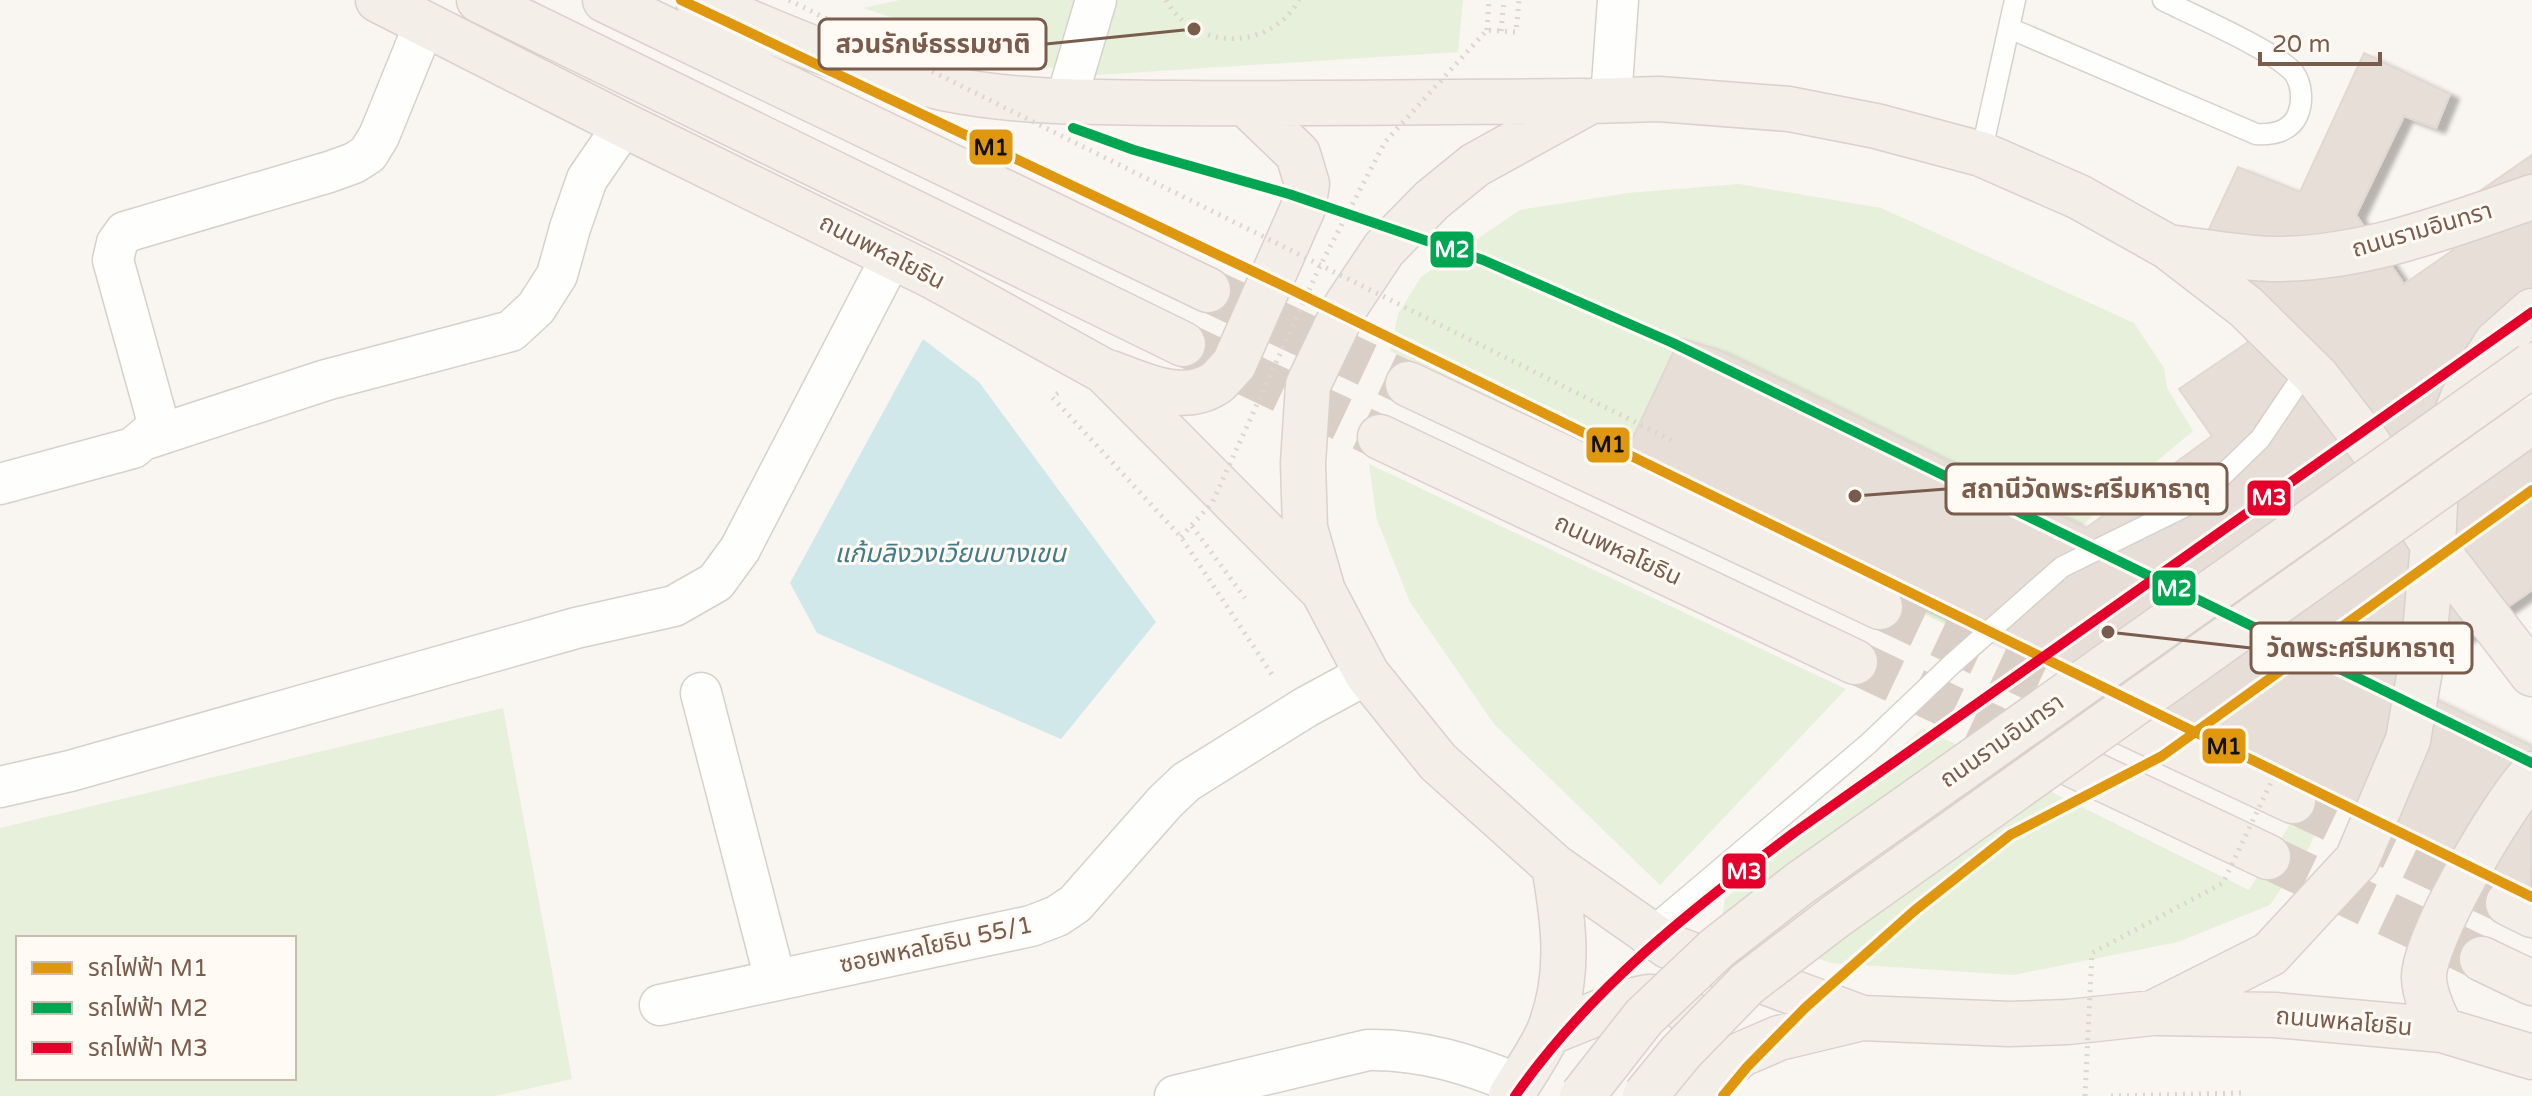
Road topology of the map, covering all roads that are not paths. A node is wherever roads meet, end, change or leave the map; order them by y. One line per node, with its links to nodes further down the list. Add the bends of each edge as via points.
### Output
1 (378, 0): 9 (main road, ถนนพหลโยธิน)
2 (479, 0): 21 (main road, ถนนพหลโยธิน)
3 (605, 0): 19 (main road)
4 (698, 0): 12 (main road, via 843,61 896,76 946,88)
5 (1096, 0): 12 (street)
6 (1618, 0): 11 (street)
7 (2015, 0): 10 (lane)
8 (2163, 0): 10 (lane, via 2274,56 2295,74 2302,94 2298,116 2285,129 2256,134)
9 (425, 23): 14 (main road, ถนนพหลโยธิน); 28 (street, via 368,154 329,172 140,226 125,232 117,243 113,260 157,421)
10 (2009, 28): 15 (lane)
11 (1601, 100): 13 (main road); 15 (main road, via 1709,101 1789,109); 31 (main road, via 1475,165 1384,249 1346,306 1308,385 1305,528)
12 (1066, 101): 13 (main road)
13 (1246, 104): 24 (main road, via 1298,154 1307,184 1303,208 1234,364 1216,383 1191,392 1163,391)
14 (624, 125): 18 (main road, ถนนพหลโยธิน); 28 (street, via 587,179 557,275 536,308 511,331 326,380)
15 (1981, 154): 17 (main road, via 2079,197)
16 (2532, 197): 17 (main road, ถนนรามอินทรา, via 2423,234 2319,257 2269,259)
17 (2168, 247): 23 (main road, via 2246,307)
18 (892, 256): 24 (main road, ถนนพหลโยธิน); 40 (street, via 740,549 716,582 674,606 576,628)
19 (1208, 290)
20 (2532, 311): 30 (main road, via 2496,343 2463,397 2437,464)
21 (1183, 344)
22 (2532, 365): 56 (main road, ถนนรามอินทรา, bridge, via 1717,948 1644,1017)
23 (2308, 368): 30 (main road, via 2370,446); 44 (lane, via 2260,439 2196,501 2062,567 1868,744)
24 (1104, 371): 31 (main road, ถนนพหลโยธิน)
25 (1408, 384): 32 (main road)
26 (2532, 421): 57 (main road, ถนนรามอินทรา, bridge, via 1836,916 1747,984)
27 (1380, 437): 33 (main road, ถนนพหลโยธิน)
28 (146, 439): 29 (street, via 133,448)
29 (0, 484)
30 (2433, 545): 35 (main road); 49 (main road, via 2408,740 2357,860 2270,954)
31 (1323, 591): 34 (main road)
32 (1880, 607)
33 (1855, 662)
34 (1367, 674): 43 (main road, via 1438,762); 46 (street, ซอยพหลโยธิน 55/1, via 1186,782 1075,904 1057,916 1031,926)
35 (2532, 674)
36 (701, 693): 46 (street)
37 (2101, 711): 41 (main road)
38 (2069, 763): 42 (main road)
39 (2532, 774): 51 (main road, via 2503,809 2430,944 2424,978)
40 (0, 787)
41 (2293, 801)
42 (2268, 857)
43 (1554, 866): 44 (main road); 52 (main road, via 1565,951 1562,988)
44 (1647, 931): 50 (main road, via 1668,946)
45 (2482, 959): 47 (main road)
46 (775, 979): 48 (street, ซอยพหลโยธิน 55/1)
47 (2532, 983)
48 (660, 1005)
49 (2153, 1013): 50 (main road, via 2009,1024); 51 (main road, ถนนพหลโยธิน, via 2275,1015)
50 (1862, 1018): 58 (main road, via 1779,1038 1742,1054)
51 (2442, 1030): 53 (main road, ถนนพหลโยธิน)
52 (1548, 1033): 54 (main road); 58 (main road, via 1625,1002 1671,998 1695,1018 1701,1047)
53 (2532, 1057)
54 (1515, 1090): 55 (street, via 1432,1054 1368,1050)
55 (1175, 1096)
56 (1582, 1096)
57 (1645, 1096)
58 (1686, 1096)

